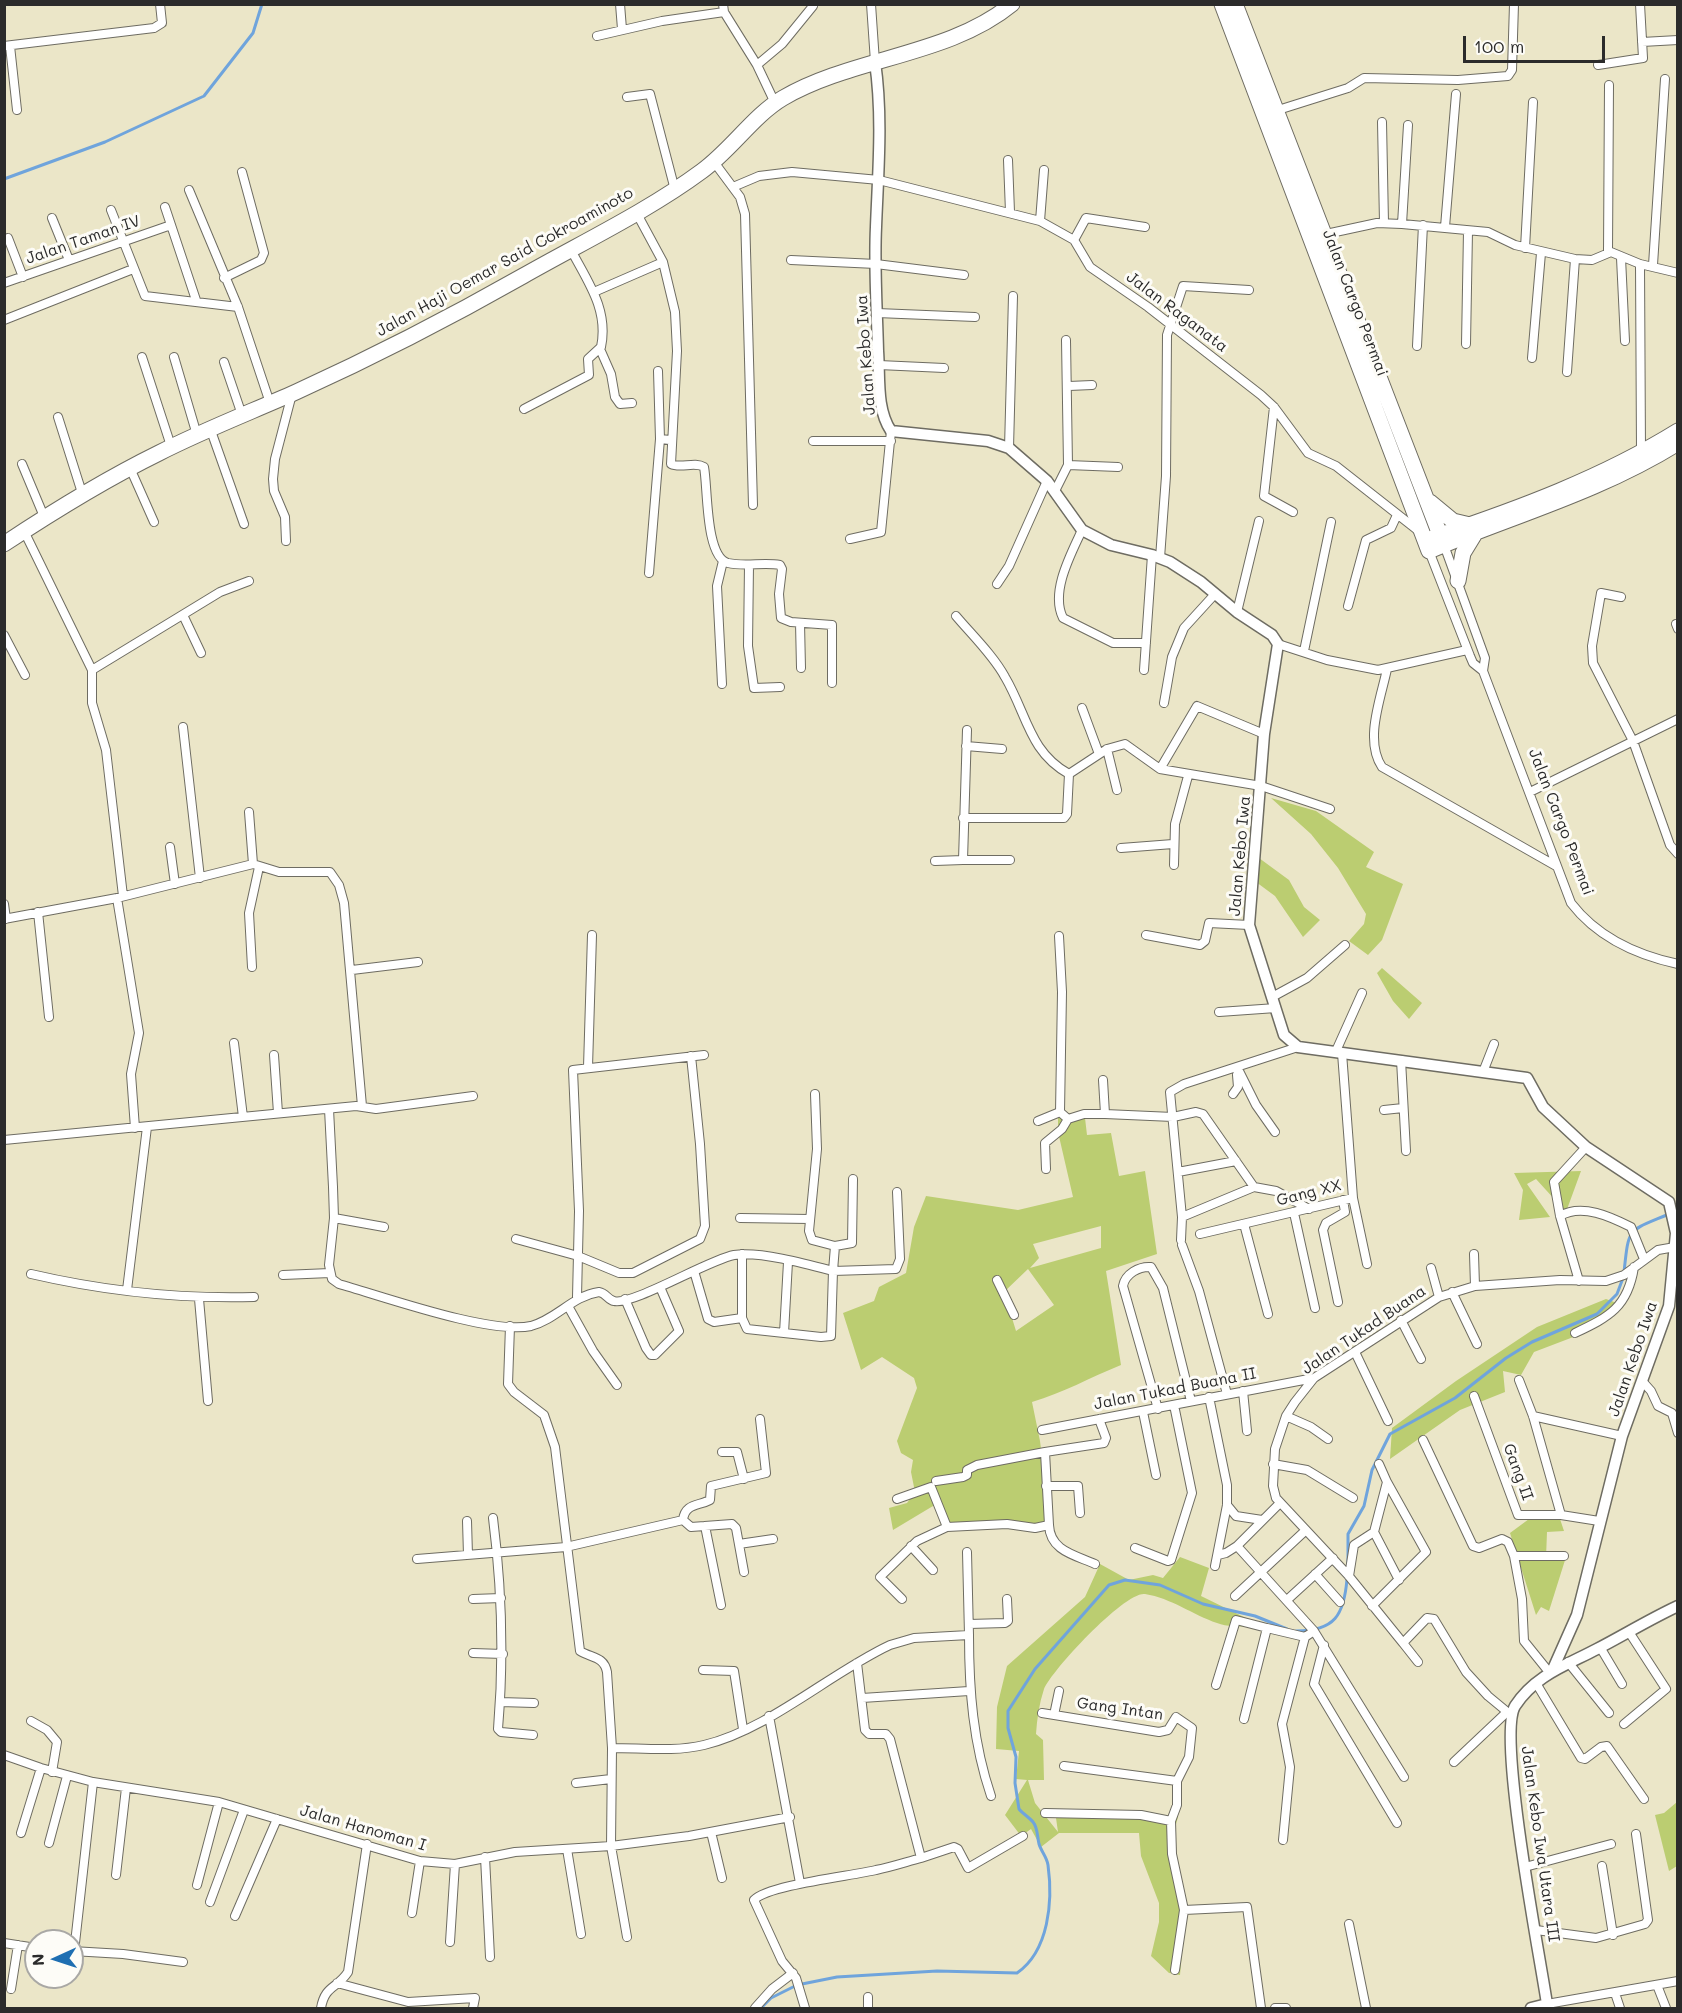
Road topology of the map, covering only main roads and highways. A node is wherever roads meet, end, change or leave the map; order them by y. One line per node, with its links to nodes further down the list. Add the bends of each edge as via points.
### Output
1 (1012, 4): 9 (highway, Jalan Haji Oemar Said Cokroaminoto, via 991,20 965,31 835,75 774,103 714,162 675,190 418,332 292,394 171,446)
2 (1222, 4): 8 (highway, Jalan Cargo Permai, via 1426,541)
3 (1235, 4): 6 (highway, Jalan Cargo Permai)
4 (1677, 430): 7 (highway, via 1641,452)
5 (1677, 443): 7 (highway, via 1642,465 1580,494)
6 (1422, 492): 7 (highway, via 1449,519); 8 (highway, Jalan Cargo Permai)
7 (1472, 530): 8 (highway); 10 (highway)
8 (1442, 539)
9 (5, 543)
10 (1458, 581)

